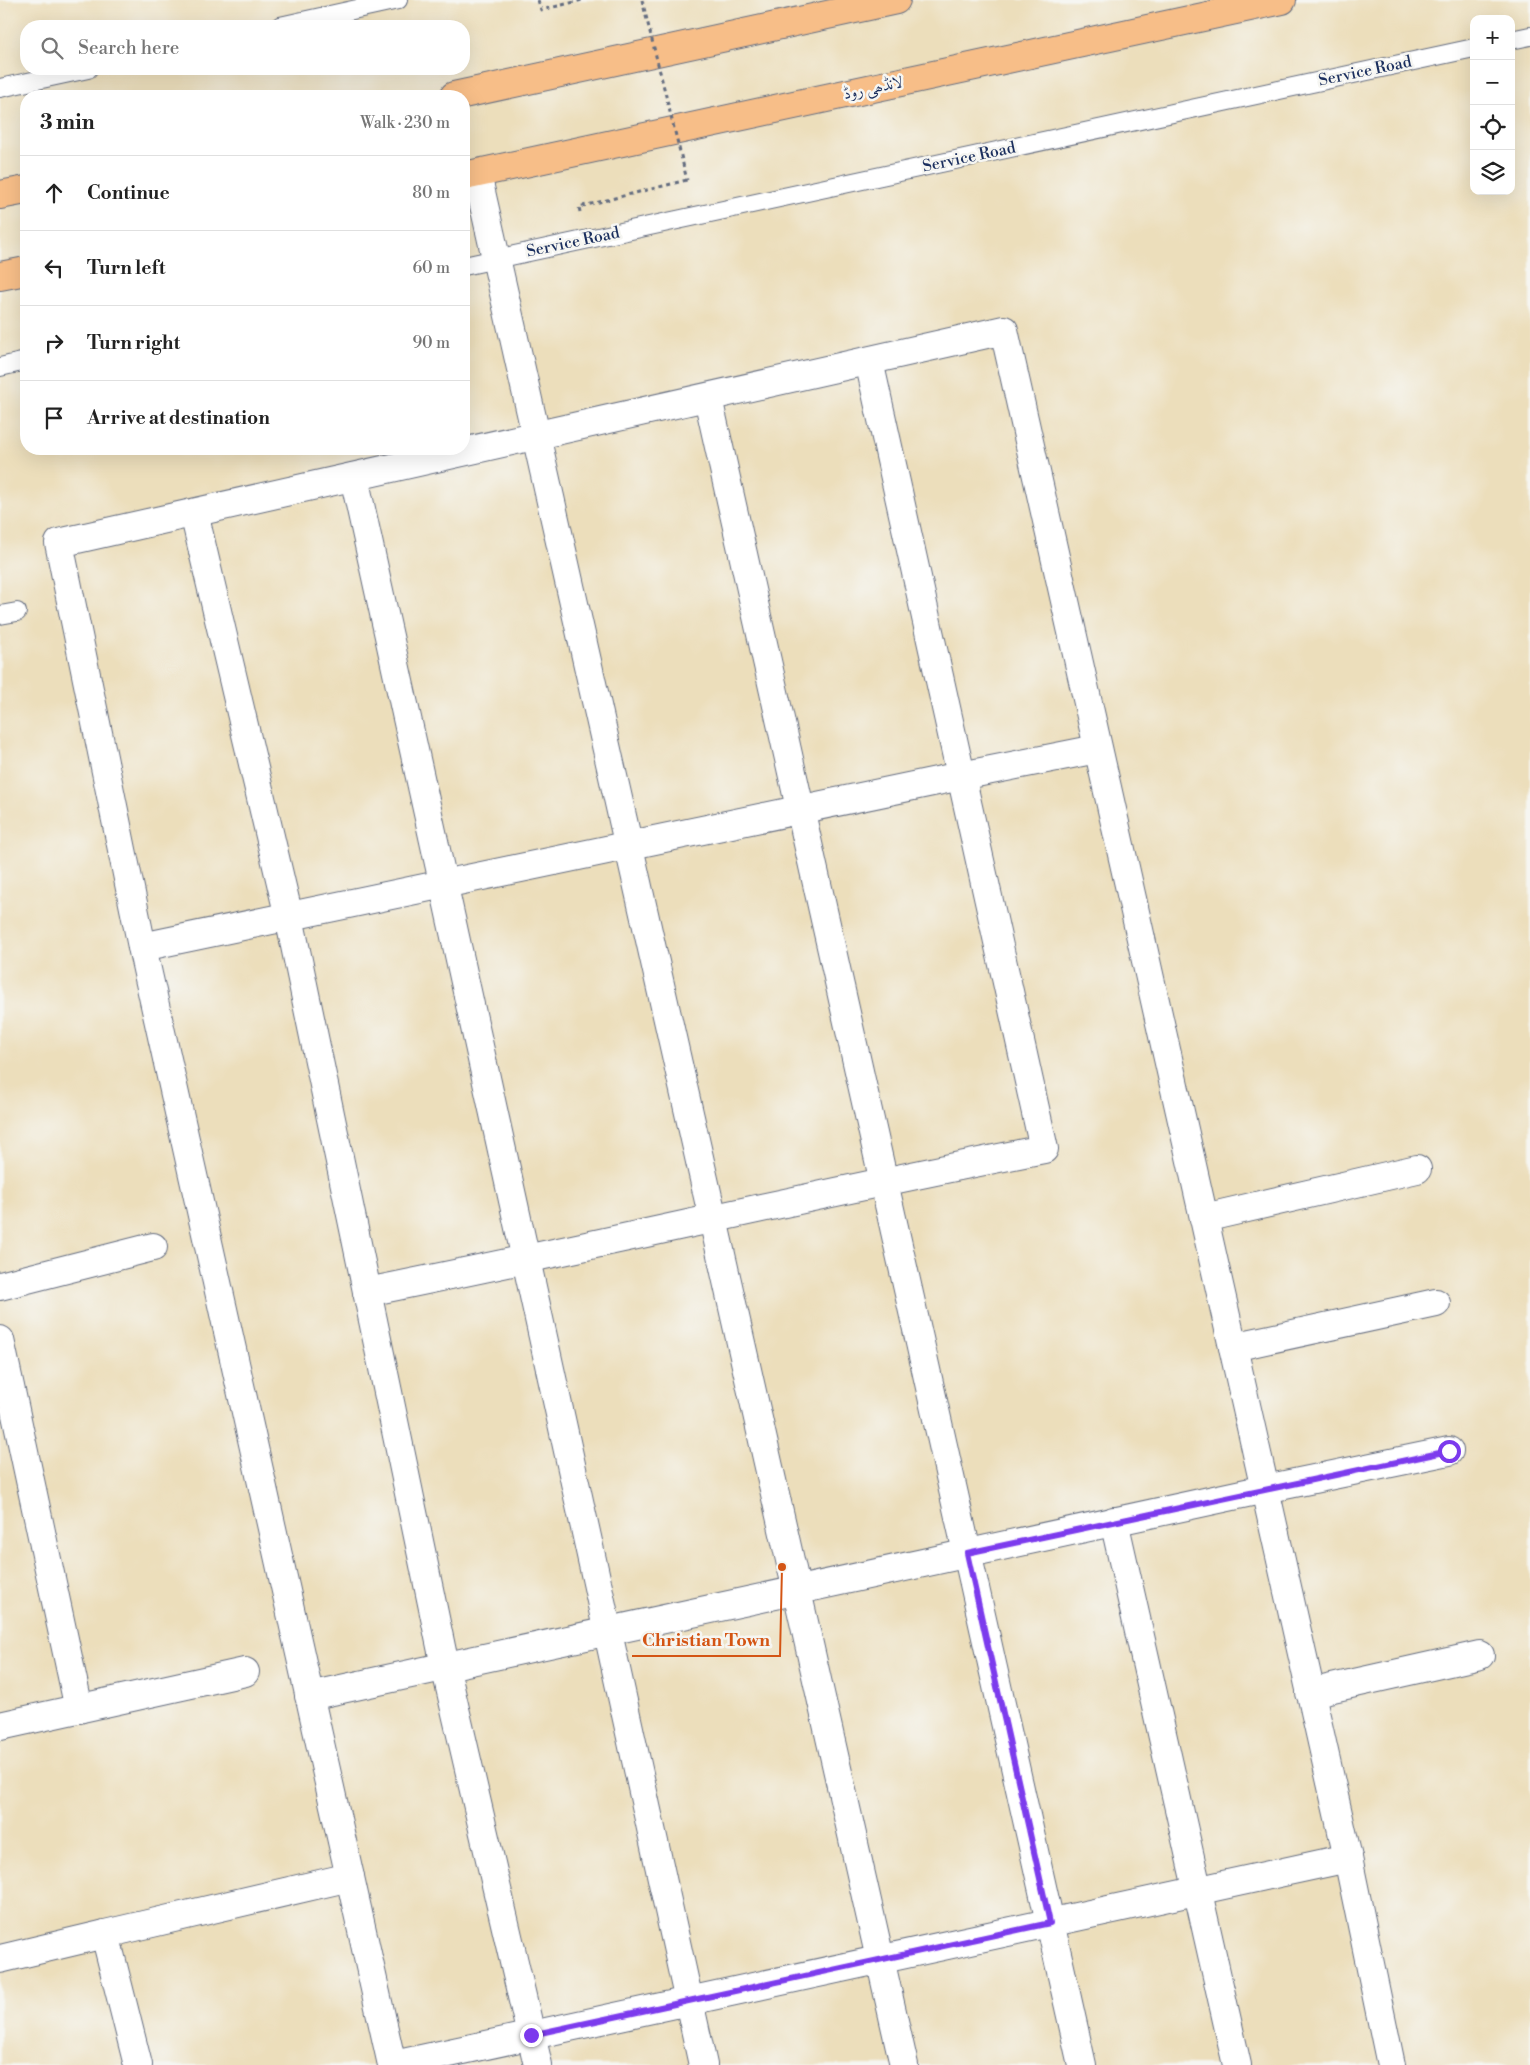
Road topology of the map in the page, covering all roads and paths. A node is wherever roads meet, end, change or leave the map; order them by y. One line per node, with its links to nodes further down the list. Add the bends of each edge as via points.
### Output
1 (398, 0): 7 (lane)
2 (538, 0): 3 (path, via 541,10)
3 (583, 0)
4 (642, 0): 17 (path, bridge, via 687,180)
5 (896, 0): 13 (main road)
6 (1282, 0): 14 (main road, لانڈھی روڈ)
7 (307, 20)
8 (1530, 36): 9 (lane)
9 (1515, 39)
10 (1470, 49): 18 (lane, Service Road)
11 (60, 75): 12 (lane)
12 (0, 88)
13 (470, 93)
14 (470, 175): 18 (street)
15 (20, 191): 16 (main road)
16 (0, 195)
17 (578, 207)
18 (496, 258): 19 (lane, Service Road); 26 (street)
19 (470, 264)
20 (20, 271): 21 (main road)
21 (0, 276)
22 (869, 361): 25 (street); 31 (street, via 1004,330); 32 (street)
23 (20, 362): 24 (lane)
24 (0, 367)
25 (708, 398): 26 (street); 33 (street)
26 (536, 436): 27 (street); 34 (street)
27 (470, 451)
28 (452, 455): 29 (street)
29 (354, 477): 30 (street); 35 (street)
30 (194, 513): 36 (street); 37 (street, via 60,543)
31 (1097, 749): 32 (street); 41 (street)
32 (961, 776): 33 (street); 39 (street, via 1044,1149)
33 (800, 810): 34 (street); 39 (street)
34 (628, 846): 35 (street); 40 (street)
35 (444, 884): 36 (street); 43 (street)
36 (289, 917): 37 (street); 45 (street)
37 (142, 948): 59 (street)
38 (1417, 1170): 41 (street)
39 (884, 1181): 40 (street); 52 (street)
40 (713, 1218): 43 (street); 53 (street)
41 (1204, 1218): 48 (street)
42 (153, 1247): 44 (street)
43 (526, 1260): 45 (street); 54 (street)
44 (0, 1286)
45 (367, 1292): 56 (street)
46 (1436, 1303): 48 (street)
47 (0, 1340): 60 (street)
48 (1233, 1347): 50 (street)
49 (1449, 1451): 50 (street)
50 (1264, 1489): 51 (street); 58 (street)
51 (1114, 1521): 52 (street); 64 (street)
52 (967, 1553): 53 (street); 65 (street)
53 (797, 1590): 54 (street); 68 (street)
54 (607, 1631): 56 (street); 69 (street)
55 (1480, 1655): 58 (street)
56 (445, 1666): 59 (street); 70 (street)
57 (245, 1672): 60 (street)
58 (1310, 1692): 62 (street)
59 (309, 1696): 63 (street)
60 (78, 1709): 61 (street)
61 (0, 1726)
62 (1348, 1858): 64 (street); 78 (street)
63 (350, 1877): 66 (street); 72 (street)
64 (1198, 1891): 65 (street); 77 (street)
65 (1050, 1923): 68 (street); 76 (street)
66 (105, 1934): 67 (street); 71 (street)
67 (0, 1959)
68 (880, 1960): 69 (street); 75 (street)
69 (688, 2001): 70 (street); 74 (street)
70 (531, 2035): 72 (street); 73 (street)
71 (138, 2065)
72 (393, 2065)
73 (538, 2065)
74 (703, 2065)
75 (904, 2065)
76 (1082, 2065)
77 (1237, 2065)
78 (1391, 2065)

